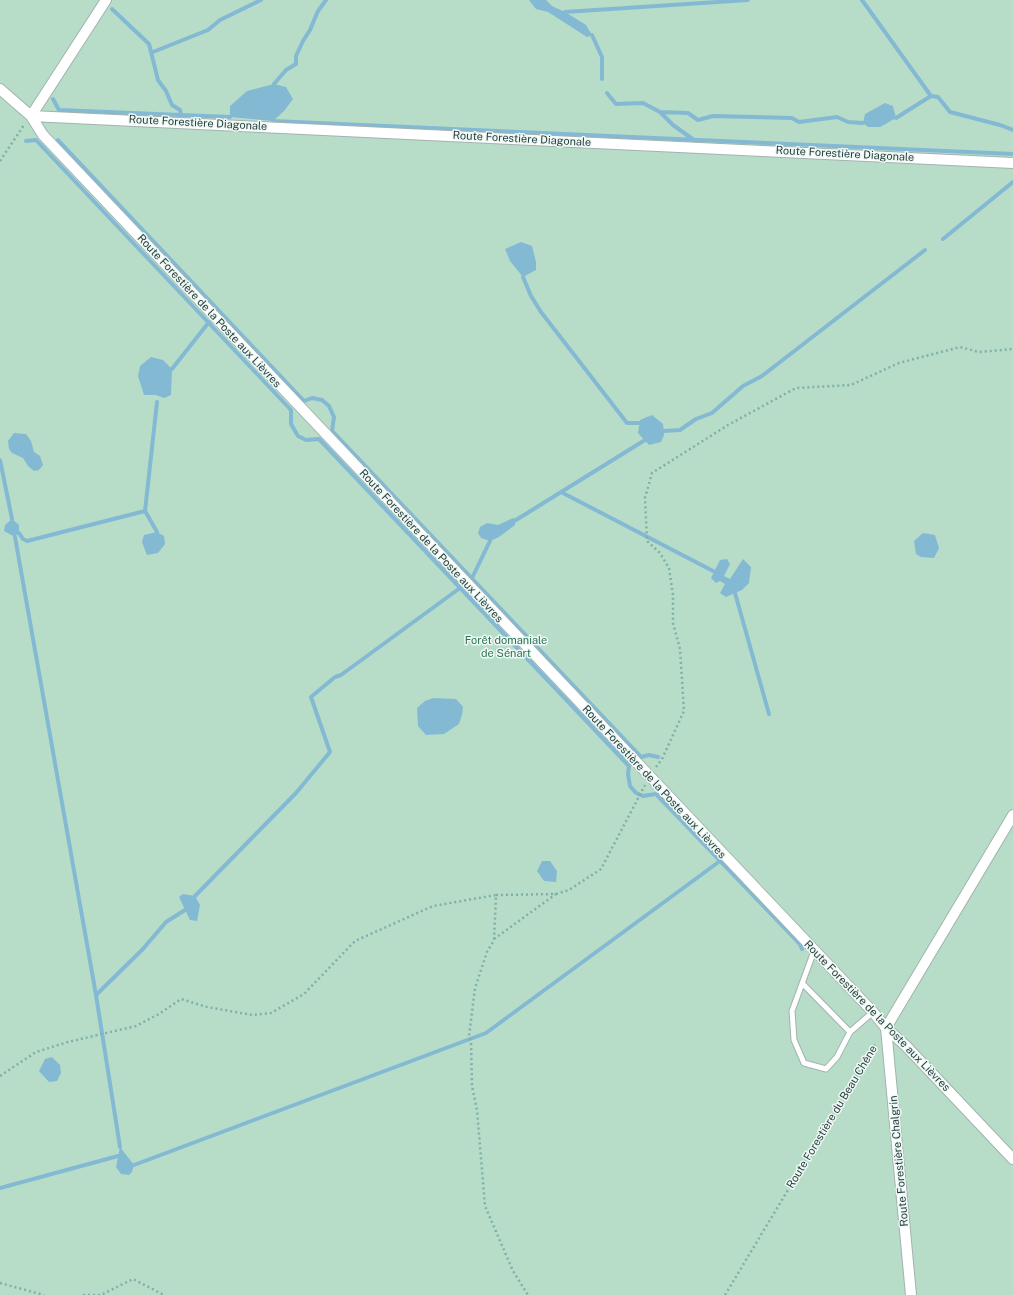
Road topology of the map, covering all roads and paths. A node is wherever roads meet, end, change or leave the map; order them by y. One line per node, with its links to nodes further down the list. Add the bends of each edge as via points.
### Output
1 (106, 0): 3 (street)
2 (0, 89): 3 (street, Route Forestière de la Poste aux Lièvres)
3 (31, 116): 4 (path); 5 (street, Route Forestière Diagonale); 7 (street, Route Forestière de la Poste aux Lièvres, via 48,141)
4 (0, 161)
5 (1013, 163)
6 (1013, 349): 7 (path, via 979,352 960,347 899,363 851,385 796,388 728,425 652,473 646,498 647,541 660,553 669,568 673,594 673,623 680,648 684,711 662,759)
7 (649, 777): 9 (path, via 600,869 569,890); 12 (street, Route Forestière de la Poste aux Lièvres)
8 (1013, 815): 15 (street)
9 (556, 894): 10 (path); 11 (path)
10 (496, 895): 11 (path); 17 (path, via 433,906 355,942 304,994 271,1013 252,1015 207,1007 181,999 136,1026 36,1052)
11 (494, 940): 23 (path, via 487,952 475,988 470,1036 472,1086 477,1110 486,1206 513,1271)
12 (814, 951): 13 (lane); 14 (street, Route Forestière de la Poste aux Lièvres)
13 (802, 983): 16 (lane); 16 (lane, via 792,1011 794,1040 804,1063 826,1069 837,1057)
14 (873, 1012): 15 (street, Route Forestière de la Poste aux Lièvres); 16 (lane)
15 (886, 1028): 18 (street, Route Forestière de la Poste aux Lièvres); 24 (path, Route Forestière du Beau Chêne); 25 (street, Route Forestière Chalgrin)
16 (850, 1032)
17 (0, 1076)
18 (1013, 1159)
19 (0, 1283): 20 (path)
20 (44, 1295)
21 (83, 1295): 22 (path, via 101,1295 133,1279)
22 (164, 1295)
23 (528, 1295)
24 (725, 1295)
25 (911, 1295)

